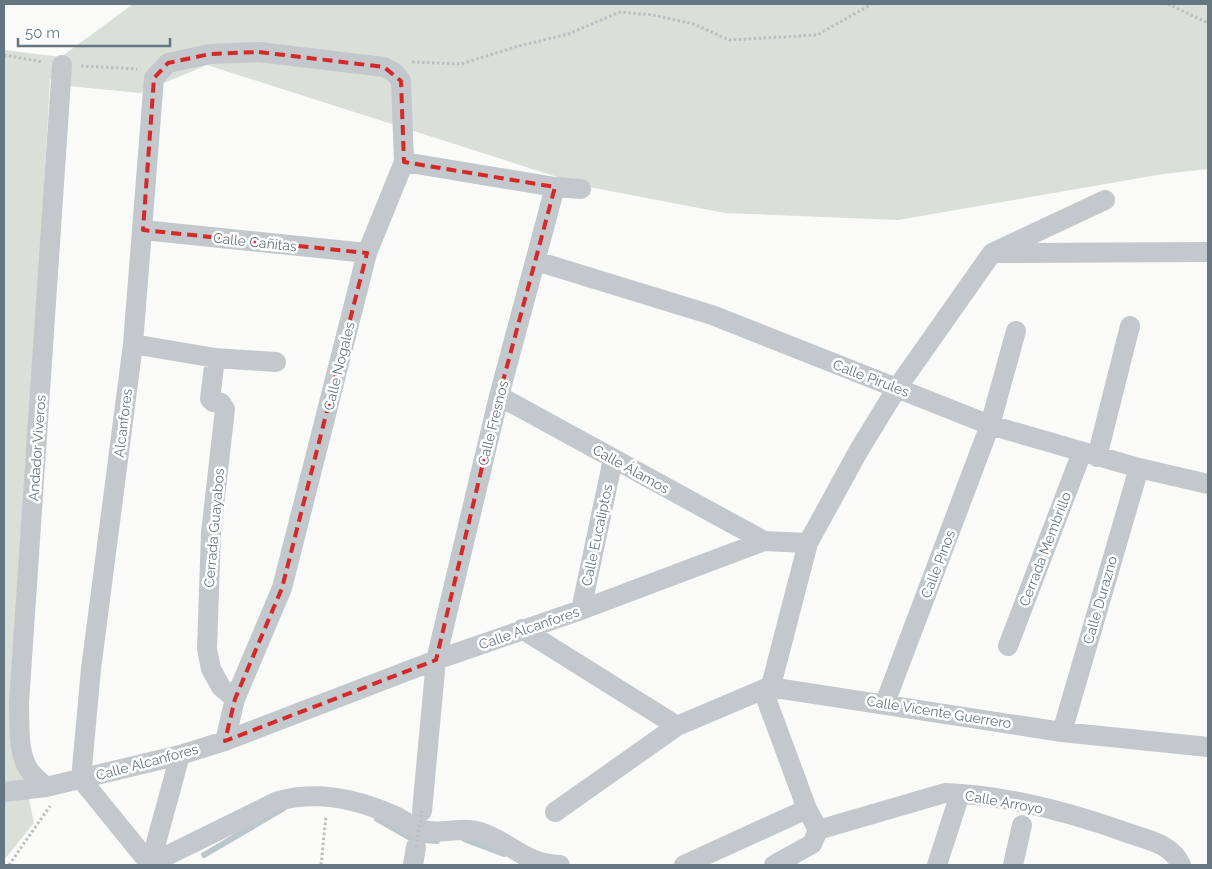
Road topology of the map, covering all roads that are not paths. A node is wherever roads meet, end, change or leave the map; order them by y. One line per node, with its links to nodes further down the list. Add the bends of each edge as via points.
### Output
1 (62, 65): 38 (street, Andador Viveros, via 19,703 25,762)
2 (404, 162): 3 (street); 6 (street, Alcanfores, via 401,81 394,72 384,68 258,52 210,54 168,63 154,78); 8 (street, Calle Nogales)
3 (555, 187): 4 (street); 10 (street, Calle Fresnos)
4 (581, 189)
5 (1106, 200): 9 (street)
6 (143, 230): 8 (street, Calle Cañitas); 13 (street, Alcanfores)
7 (1208, 252): 9 (street)
8 (367, 253): 30 (street, Calle Nogales, via 282,588)
9 (992, 253): 16 (street)
10 (536, 260): 16 (street, Calle Pirules, via 712,316); 17 (street, Calle Fresnos)
11 (1130, 326): 19 (street, Cerrada Membrillo)
12 (1016, 331): 18 (street, Calle Pinos)
13 (133, 344): 14 (street); 37 (street, Alcanfores, via 91,669)
14 (215, 358): 15 (street); 30 (street, Cerrada Guayabos, via 210,399 222,403 225,409 211,533 207,649 211,669 221,687)
15 (276, 362)
16 (897, 388): 18 (street, Calle Pirules); 24 (street)
17 (499, 396): 20 (street, Calle Álamos); 28 (street, Calle Fresnos)
18 (990, 425): 19 (street, Calle Pirules); 31 (street, Calle Pinos)
19 (1090, 455): 21 (street, Calle Pirules); 27 (street, Cerrada Membrillo)
20 (613, 459): 23 (street, Calle Álamos); 25 (street, Calle Eucaliptos)
21 (1139, 468): 22 (street, Calle Pirules); 33 (street, Calle Durazno)
22 (1208, 484)
23 (764, 541): 24 (street, Calle Alcanfores); 25 (street, Calle Alcanfores)
24 (808, 543): 29 (street)
25 (581, 610): 26 (street, Calle Alcanfores)
26 (522, 629): 28 (street, Calle Alcanfores); 32 (street)
27 (1008, 646)
28 (436, 660): 34 (street, Calle Alcanfores); 42 (street, Calle Fresnos)
29 (769, 687): 31 (street, Calle Vicente Guerrero); 32 (street); 41 (street, via 767,701 770,713)
30 (235, 699): 34 (street, Calle Nogales)
31 (885, 703): 33 (street, Calle Vicente Guerrero)
32 (677, 726): 43 (street)
33 (1062, 732): 35 (street, Calle Vicente Guerrero)
34 (225, 741): 36 (street, Calle Alcanfores)
35 (1208, 746)
36 (180, 755): 37 (street, Calle Alcanfores); 46 (street)
37 (81, 779): 38 (street); 46 (street)
38 (46, 788): 39 (street)
39 (4, 792)
40 (960, 794): 45 (street, Calle Arroyo, via 945,793); 50 (street); 52 (street, Calle Arroyo, via 1031,805 1092,820 1162,845 1175,854)
41 (807, 809): 45 (street); 48 (street)
42 (422, 811)
43 (555, 812)
44 (1022, 825): 51 (street)
45 (818, 830): 49 (street, via 812,844)
46 (150, 865): 47 (street, via 278,801 328,796 356,800 424,831 478,832 493,837 534,862)
47 (560, 865)
48 (684, 865)
49 (774, 865)
50 (937, 865)
51 (1013, 865)
52 (1181, 865)

